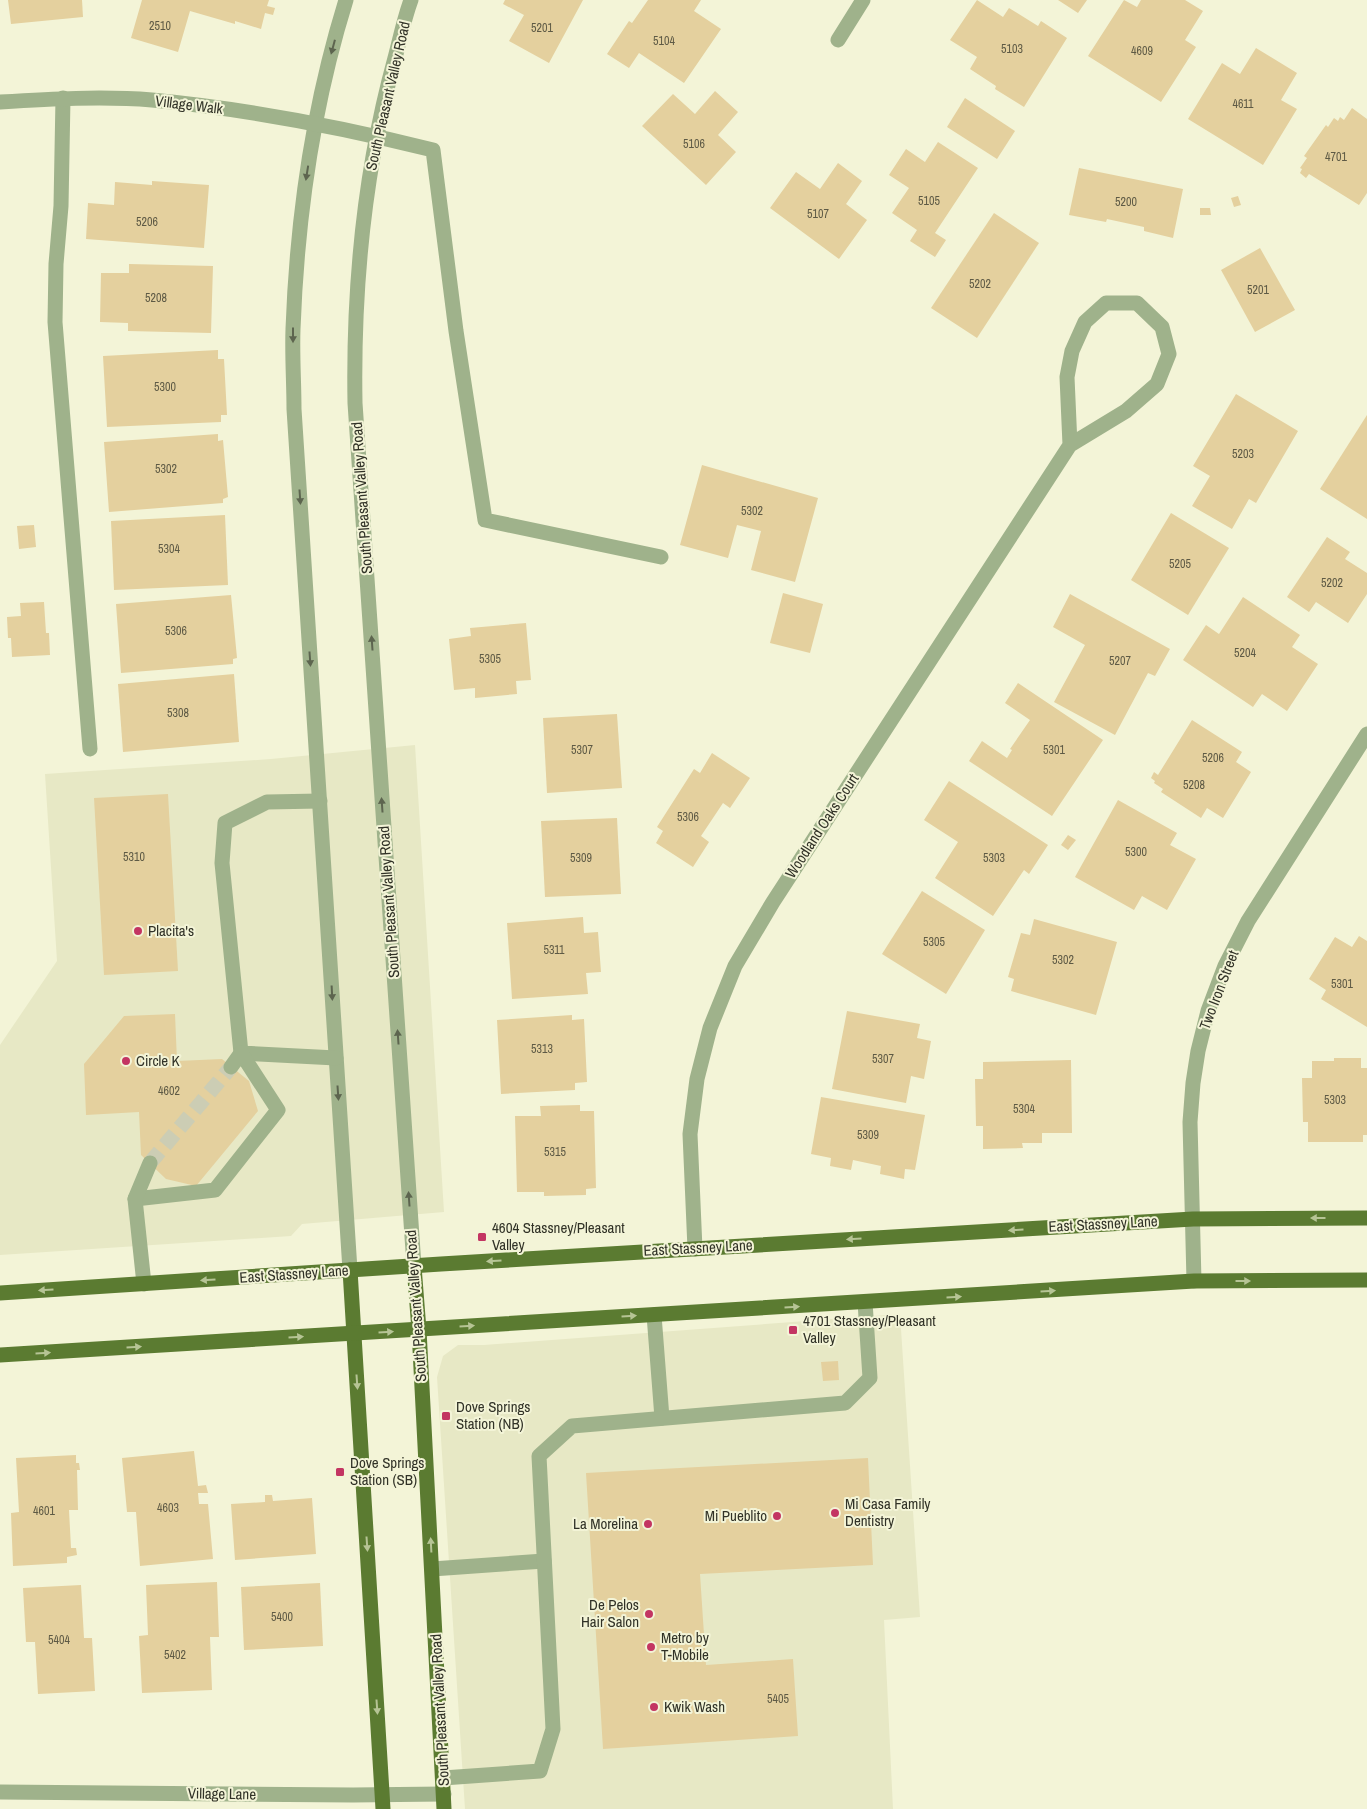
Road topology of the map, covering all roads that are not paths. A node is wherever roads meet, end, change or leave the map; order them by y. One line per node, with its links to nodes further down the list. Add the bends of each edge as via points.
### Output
1 (346, 0): 7 (street, one-way to 7)
2 (411, 0): 8 (street, South Pleasant Valley Road)
3 (863, 0): 4 (street)
4 (838, 40)
5 (63, 98): 6 (street, Village Walk); 7 (street, Village Walk, via 150,100 223,108); 12 (street, via 55,322)
6 (0, 102)
7 (315, 125): 8 (street, Village Walk); 13 (street, one-way to 13, via 304,189 293,331 294,409)
8 (376, 136): 10 (street, Village Walk, via 434,150 456,331 486,520); 22 (street, South Pleasant Valley Road, one-way to 8, via 355,403 357,282)
9 (1070, 445): 9 (street, Woodland Oaks Court, via 1126,411 1157,384 1169,354 1162,327 1137,303 1106,303 1085,322 1072,351 1067,377); 21 (street, Woodland Oaks Court, via 773,902 735,966 710,1028 697,1079 690,1134)
10 (661, 557)
11 (1367, 734): 20 (street, Two Iron Street, via 1248,921 1225,966 1208,1011 1198,1051 1190,1122)
12 (90, 749)
13 (320, 801): 14 (street, via 267,802 225,824 222,863); 15 (street, one-way to 15)
14 (241, 1053): 15 (street); 16 (street); 18 (street, via 278,1110 215,1190)
15 (336, 1058): 23 (street, one-way to 23)
16 (231, 1067)
17 (150, 1163): 18 (street)
18 (135, 1199): 26 (street)
19 (1367, 1218): 20 (main road, East Stassney Lane, one-way to 20)
20 (1193, 1219): 21 (main road, East Stassney Lane, one-way to 21); 25 (street, Two Iron Street)
21 (695, 1248): 22 (main road, East Stassney Lane, one-way to 22)
22 (414, 1266): 23 (main road, East Stassney Lane); 30 (main road, South Pleasant Valley Road)
23 (350, 1270): 26 (main road, East Stassney Lane, one-way to 26); 31 (main road)
24 (1367, 1280): 25 (main road, one-way to 24)
25 (1194, 1281): 28 (main road, one-way to 25)
26 (144, 1284): 27 (main road, East Stassney Lane, one-way to 27)
27 (0, 1293)
28 (865, 1302): 29 (main road, one-way to 28); 33 (street, via 870,1378 844,1403)
29 (654, 1315): 30 (main road, one-way to 29); 33 (street)
30 (419, 1330): 31 (main road, one-way to 30); 35 (main road, South Pleasant Valley Road, one-way to 30)
31 (354, 1334): 32 (main road, one-way to 31); 38 (main road, one-way to 38)
32 (0, 1355)
33 (662, 1418): 34 (street, via 572,1426 538,1456)
34 (544, 1561): 35 (street); 36 (street, via 553,1729 540,1771)
35 (432, 1569): 36 (main road, South Pleasant Valley Road)
36 (443, 1778): 39 (main road, South Pleasant Valley Road)
37 (0, 1792): 38 (street, Village Lane)
38 (383, 1802): 39 (street, Village Lane)
39 (444, 1802)

